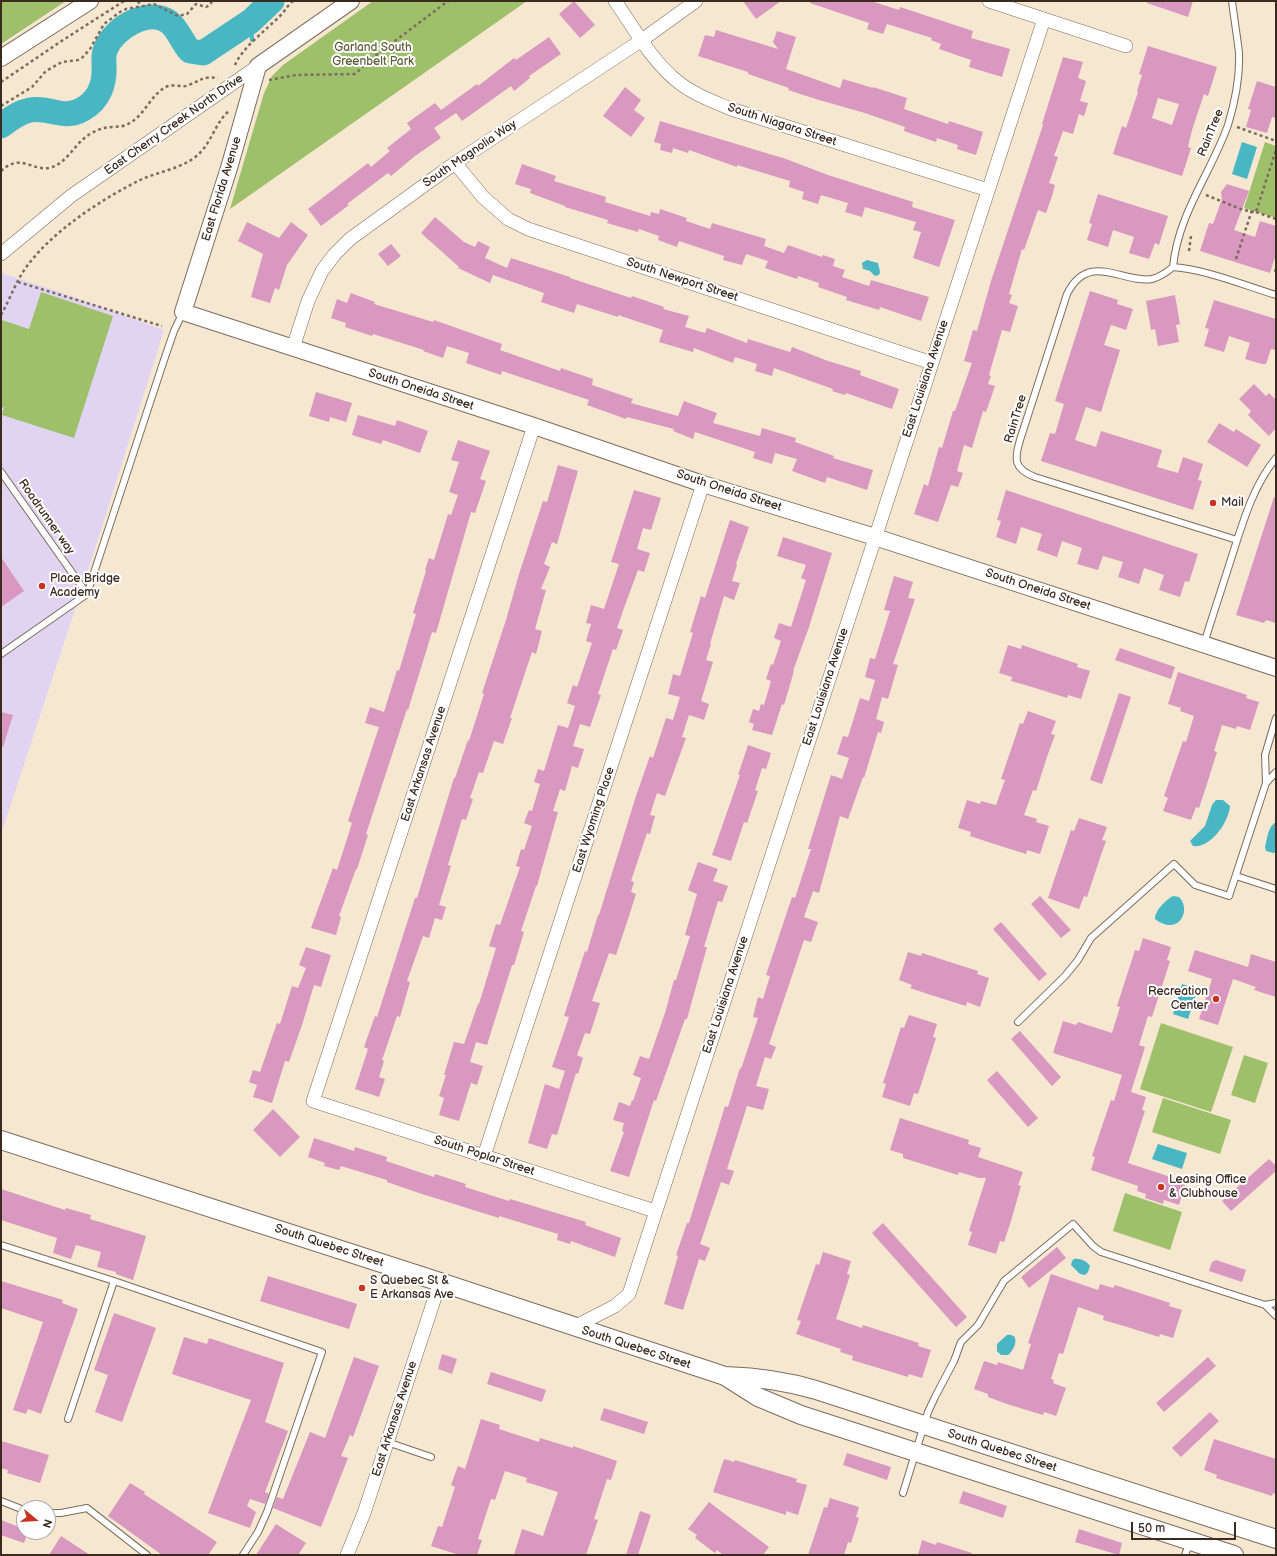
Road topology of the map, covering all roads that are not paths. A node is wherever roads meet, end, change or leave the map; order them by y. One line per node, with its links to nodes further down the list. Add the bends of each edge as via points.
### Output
1 (90, 1): 10 (street)
2 (351, 1): 11 (street, East Cherry Creek North Drive)
3 (616, 1): 8 (street, South Niagara Street)
4 (696, 1): 8 (street, South Magnolia Way)
5 (989, 1): 7 (street)
6 (1232, 1): 15 (lane, RainTree, via 1239,60 1234,104 1224,134 1183,223 1176,247)
7 (1044, 19): 9 (street); 13 (street, East Louisiana Avenue)
8 (642, 40): 12 (street, South Magnolia Way); 13 (street, South Niagara Street, via 672,76 709,100)
9 (1126, 46)
10 (1, 58)
11 (258, 66): 14 (street, East Cherry Creek North Drive, via 71,196); 17 (street, East Florida Avenue, via 229,168)
12 (454, 163): 18 (street, South Magnolia Way, via 350,239 334,254 322,271 308,301); 19 (street, South Newport Street, via 483,197 508,219 528,229)
13 (988, 190): 19 (street, East Louisiana Avenue)
14 (1, 254)
15 (1174, 267): 16 (lane); 25 (lane, RainTree, via 1153,279 1098,271 1083,275 1074,282 1067,294 1020,440 1017,462 1020,469 1035,477)
16 (1276, 295)
17 (183, 312): 18 (street, South Oneida Street); 26 (lane, via 164,360)
18 (293, 348): 20 (street, South Oneida Street)
19 (932, 362): 24 (street, East Louisiana Avenue)
20 (534, 426): 23 (street, South Oneida Street); 36 (street, East Arkansas Avenue)
21 (1276, 458): 25 (lane, via 1259,483)
22 (1, 472): 26 (lane, Roadrunner way)
23 (703, 484): 24 (street, South Oneida Street); 38 (street, East Wyoming Place)
24 (875, 537): 27 (street, South Oneida Street); 39 (street, East Louisiana Avenue)
25 (1237, 540): 27 (lane)
26 (87, 594): 28 (lane)
27 (1204, 645): 29 (street, South Oneida Street)
28 (1, 654)
29 (1276, 668)
30 (1276, 718): 32 (lane, via 1264,755)
31 (1276, 772): 32 (lane)
32 (1266, 783): 33 (lane)
33 (1236, 876): 34 (lane); 35 (lane, via 1229,896 1195,885 1174,864 1091,938 1065,976)
34 (1276, 888)
35 (1018, 1022)
36 (313, 1101): 38 (street, South Poplar Street)
37 (1, 1140): 42 (main road, South Quebec Street)
38 (484, 1156): 39 (street, South Poplar Street)
39 (655, 1211): 46 (street, East Louisiana Avenue, via 629,1294 615,1306)
40 (1, 1245): 41 (lane)
41 (114, 1281): 48 (lane); 60 (lane, via 322,1352 267,1512)
42 (440, 1282): 46 (main road, South Quebec Street); 50 (street, East Arkansas Avenue)
43 (1276, 1303): 44 (lane)
44 (1265, 1305): 45 (lane); 49 (lane, via 1101,1252 1092,1246 1073,1224 1002,1284 978,1325 961,1342 932,1402)
45 (1276, 1316)
46 (574, 1327): 47 (main road, South Quebec Street)
47 (725, 1376): 49 (main road, South Quebec Street, via 794,1383); 51 (main road, South Quebec Street, via 758,1397 784,1408)
48 (68, 1419)
49 (924, 1425): 51 (lane); 57 (main road, South Quebec Street)
50 (387, 1442): 52 (lane); 61 (street, East Arkansas Avenue)
51 (915, 1451): 53 (lane); 58 (main road, South Quebec Street)
52 (431, 1457)
53 (903, 1493)
54 (1, 1502): 55 (lane)
55 (16, 1507)
56 (56, 1513): 59 (lane, via 87,1508)
57 (1276, 1540)
58 (1188, 1548): 62 (main road, South Quebec Street)
59 (147, 1555)
60 (243, 1555)
61 (347, 1555)
62 (1234, 1555)

